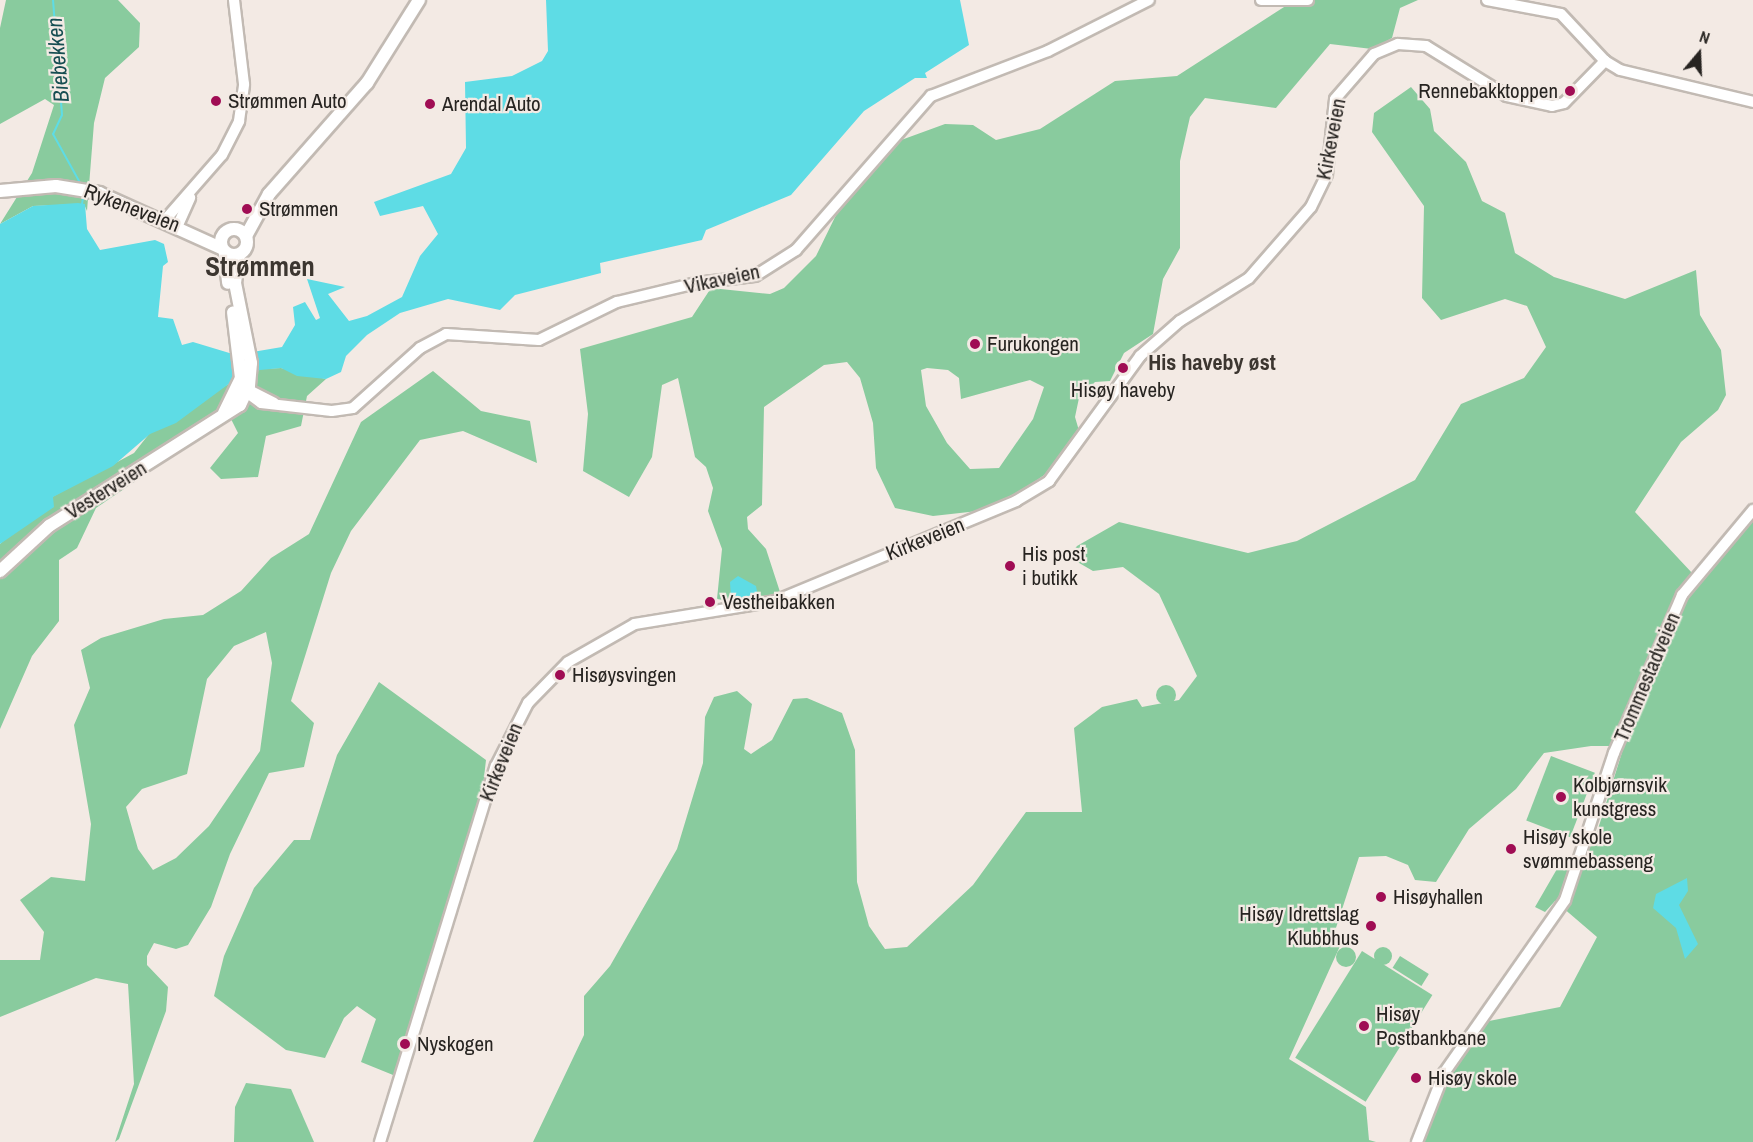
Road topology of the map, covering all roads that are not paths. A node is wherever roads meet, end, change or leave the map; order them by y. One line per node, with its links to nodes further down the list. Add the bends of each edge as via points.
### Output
1 (234, 0): 9 (main road, via 243,105 228,146)
2 (418, 0): 11 (main road, via 367,83)
3 (1149, 0): 20 (main road, Vikaveien, via 1031,58 938,92 903,123 796,250 766,272 616,302 539,340 446,334 420,348 353,408 332,411 274,403)
4 (1261, 0): 5 (main road)
5 (1308, 0)
6 (1487, 0): 7 (main road, via 1561,14)
7 (1605, 61): 8 (main road, via 1627,72); 23 (main road, Kirkeveien, via 1564,103 1535,105 1508,96 1426,46 1405,44 1379,51 1347,79 1335,99 1326,174 1311,207 1249,279 1180,321 1140,356 1049,482 1016,501 783,598 635,624 568,662 528,703 496,766)
8 (1753, 102)
9 (198, 185): 12 (main road); 13 (main road)
10 (0, 191): 12 (main road, Rykeneveien, via 78,188)
11 (269, 195): 14 (main road); 16 (main road)
12 (166, 219): 13 (main road, Rykeneveien)
13 (179, 224): 15 (main road, Rykeneveien)
14 (229, 230): 15 (main road, Rykeneveien); 16 (main road); 17 (main road)
15 (191, 231): 17 (main road, Rykeneveien)
16 (246, 236): 18 (main road)
17 (223, 250): 18 (main road); 19 (main road)
18 (239, 255): 19 (main road, via 235,283)
19 (244, 350): 20 (main road)
20 (245, 385): 22 (main road, Vesterveien, via 220,419 49,526)
21 (1753, 510): 24 (main road, Trommestadveien, via 1682,595 1614,753 1565,900 1444,1073)
22 (0, 571)
23 (380, 1142)
24 (1417, 1142)

